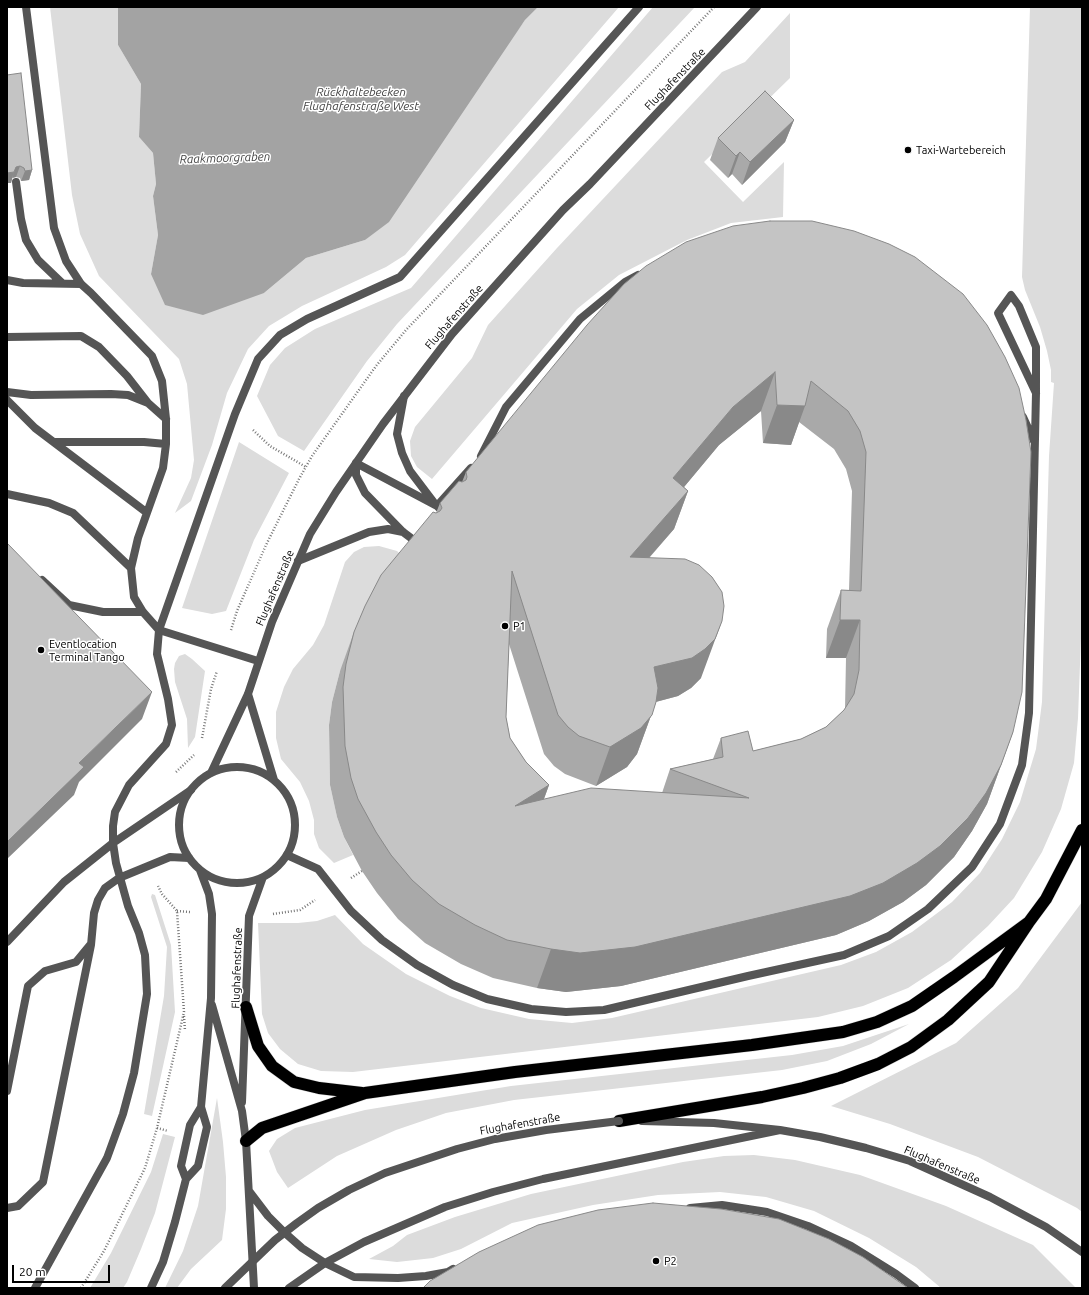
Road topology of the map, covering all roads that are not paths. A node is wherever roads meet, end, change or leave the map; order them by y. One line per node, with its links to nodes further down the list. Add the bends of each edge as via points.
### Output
1 (26, 7): 8 (street, via 54,228 66,260)
2 (639, 7): 31 (street, via 400,277 307,319 280,335 258,359 234,414)
3 (757, 7): 12 (street, Flughafenstraße, via 563,210 452,334)
4 (16, 182): 7 (street, via 26,240 38,260)
5 (644, 272): 22 (street, via 624,282 580,320 506,407 484,453)
6 (7, 280): 7 (street, via 23,283)
7 (62, 283): 8 (street)
8 (80, 284): 16 (street, via 152,356 162,380)
9 (7, 337): 14 (street, via 81,336 99,347)
10 (7, 392): 14 (street, via 31,395 128,395)
11 (1036, 393): 11 (street, via 1036,347 1019,306 1011,295 998,313); 18 (street)
12 (404, 396): 20 (street, Flughafenstraße); 22 (street, via 397,434 402,453 410,471)
13 (7, 400): 17 (street, via 35,428)
14 (148, 403): 16 (street)
15 (1018, 407): 18 (street)
16 (166, 419): 19 (street)
17 (54, 442): 19 (street); 23 (street)
18 (1035, 442): 39 (street, via 1030,713 1022,765 1000,824 972,867 928,909 889,936 844,955 604,1010 566,1012 531,1009 487,999 453,985 417,965 382,940 351,911 318,869)
19 (166, 444): 23 (street, via 162,468)
20 (356, 464): 22 (street); 25 (street, via 356,475 364,493); 27 (street, Flughafenstraße, via 310,534)
21 (7, 494): 28 (street, via 49,503 73,513)
22 (437, 506): 24 (street)
23 (146, 512): 28 (street)
24 (448, 515)
25 (403, 532): 26 (street); 27 (street, via 369,532)
26 (422, 546)
27 (298, 561): 32 (street, Flughafenstraße)
28 (131, 568): 30 (street, via 134,597)
29 (35, 573): 30 (street, via 69,605 102,612)
30 (143, 612): 31 (street)
31 (159, 630): 32 (street); 38 (street, via 157,654 172,725 166,744 130,785 115,812)
32 (258, 662): 33 (street, Flughafenstraße)
33 (248, 694): 34 (street, Flughafenstraße); 35 (street, Flughafenstraße)
34 (211, 773): 35 (street, Flughafenstraße, via 237,767 263,773); 36 (street, Flughafenstraße)
35 (274, 780): 39 (street, Flughafenstraße, via 284,790 294,815 293,842)
36 (191, 790): 38 (street); 40 (street, Flughafenstraße, via 184,803 179,831)
37 (1082, 830): 44 (highway, via 1046,899)
38 (113, 843): 43 (street); 45 (street, via 64,882)
39 (287, 855): 42 (street, Flughafenstraße, via 277,867)
40 (189, 858): 41 (street, Flughafenstraße); 43 (street, via 170,857)
41 (200, 870): 42 (street, Flughafenstraße, via 215,879 231,883 248,882); 47 (street, Flughafenstraße, via 209,894 212,914)
42 (263, 877): 48 (street, Flughafenstraße, via 249,916)
43 (119, 878): 46 (street, via 106,888 98,900); 63 (street, via 145,955 147,994 134,1073 107,1158)
44 (1029, 922): 50 (highway, via 912,1006 877,1022 843,1032); 53 (highway, via 989,982 954,1016 912,1047 878,1064 840,1078 762,1097)
45 (7, 942)
46 (91, 945): 49 (street, via 76,962 45,971 28,986); 58 (street, via 43,1182 18,1206)
47 (210, 998): 51 (street, Flughafenstraße); 52 (street, Flughafenstraße)
48 (246, 1007): 50 (highway, via 258,1046 272,1066 294,1082 319,1088); 52 (street, Flughafenstraße)
49 (7, 1091)
50 (365, 1093): 55 (highway, via 262,1128)
51 (201, 1107): 56 (street, Flughafenstraße, via 190,1125 181,1166); 56 (street, Flughafenstraße, via 207,1127 198,1166)
52 (242, 1111): 55 (street, Flughafenstraße)
53 (619, 1121): 54 (street, Flughafenstraße, via 714,1123); 65 (street, Flughafenstraße, bridge, via 495,1139 385,1173 318,1208 275,1240)
54 (780, 1130): 60 (street, Flughafenstraße, via 820,1137 910,1161 990,1197 1046,1227); 61 (street, Flughafenstraße, via 493,1192 407,1222)
55 (246, 1141): 57 (street, Flughafenstraße)
56 (186, 1179): 64 (street, Flughafenstraße, via 176,1222 163,1262)
57 (249, 1191): 61 (street, via 285,1233); 66 (street, Flughafenstraße)
58 (7, 1208)
59 (683, 1208): 68 (street, via 722,1205 767,1212 808,1226 851,1246)
60 (1082, 1252)
61 (325, 1263): 62 (street, via 354,1277 398,1278 448,1272); 67 (street, Flughafenstraße)
62 (461, 1265)
63 (35, 1288)
64 (151, 1288)
65 (224, 1288)
66 (254, 1288)
67 (289, 1288)
68 (915, 1288)

